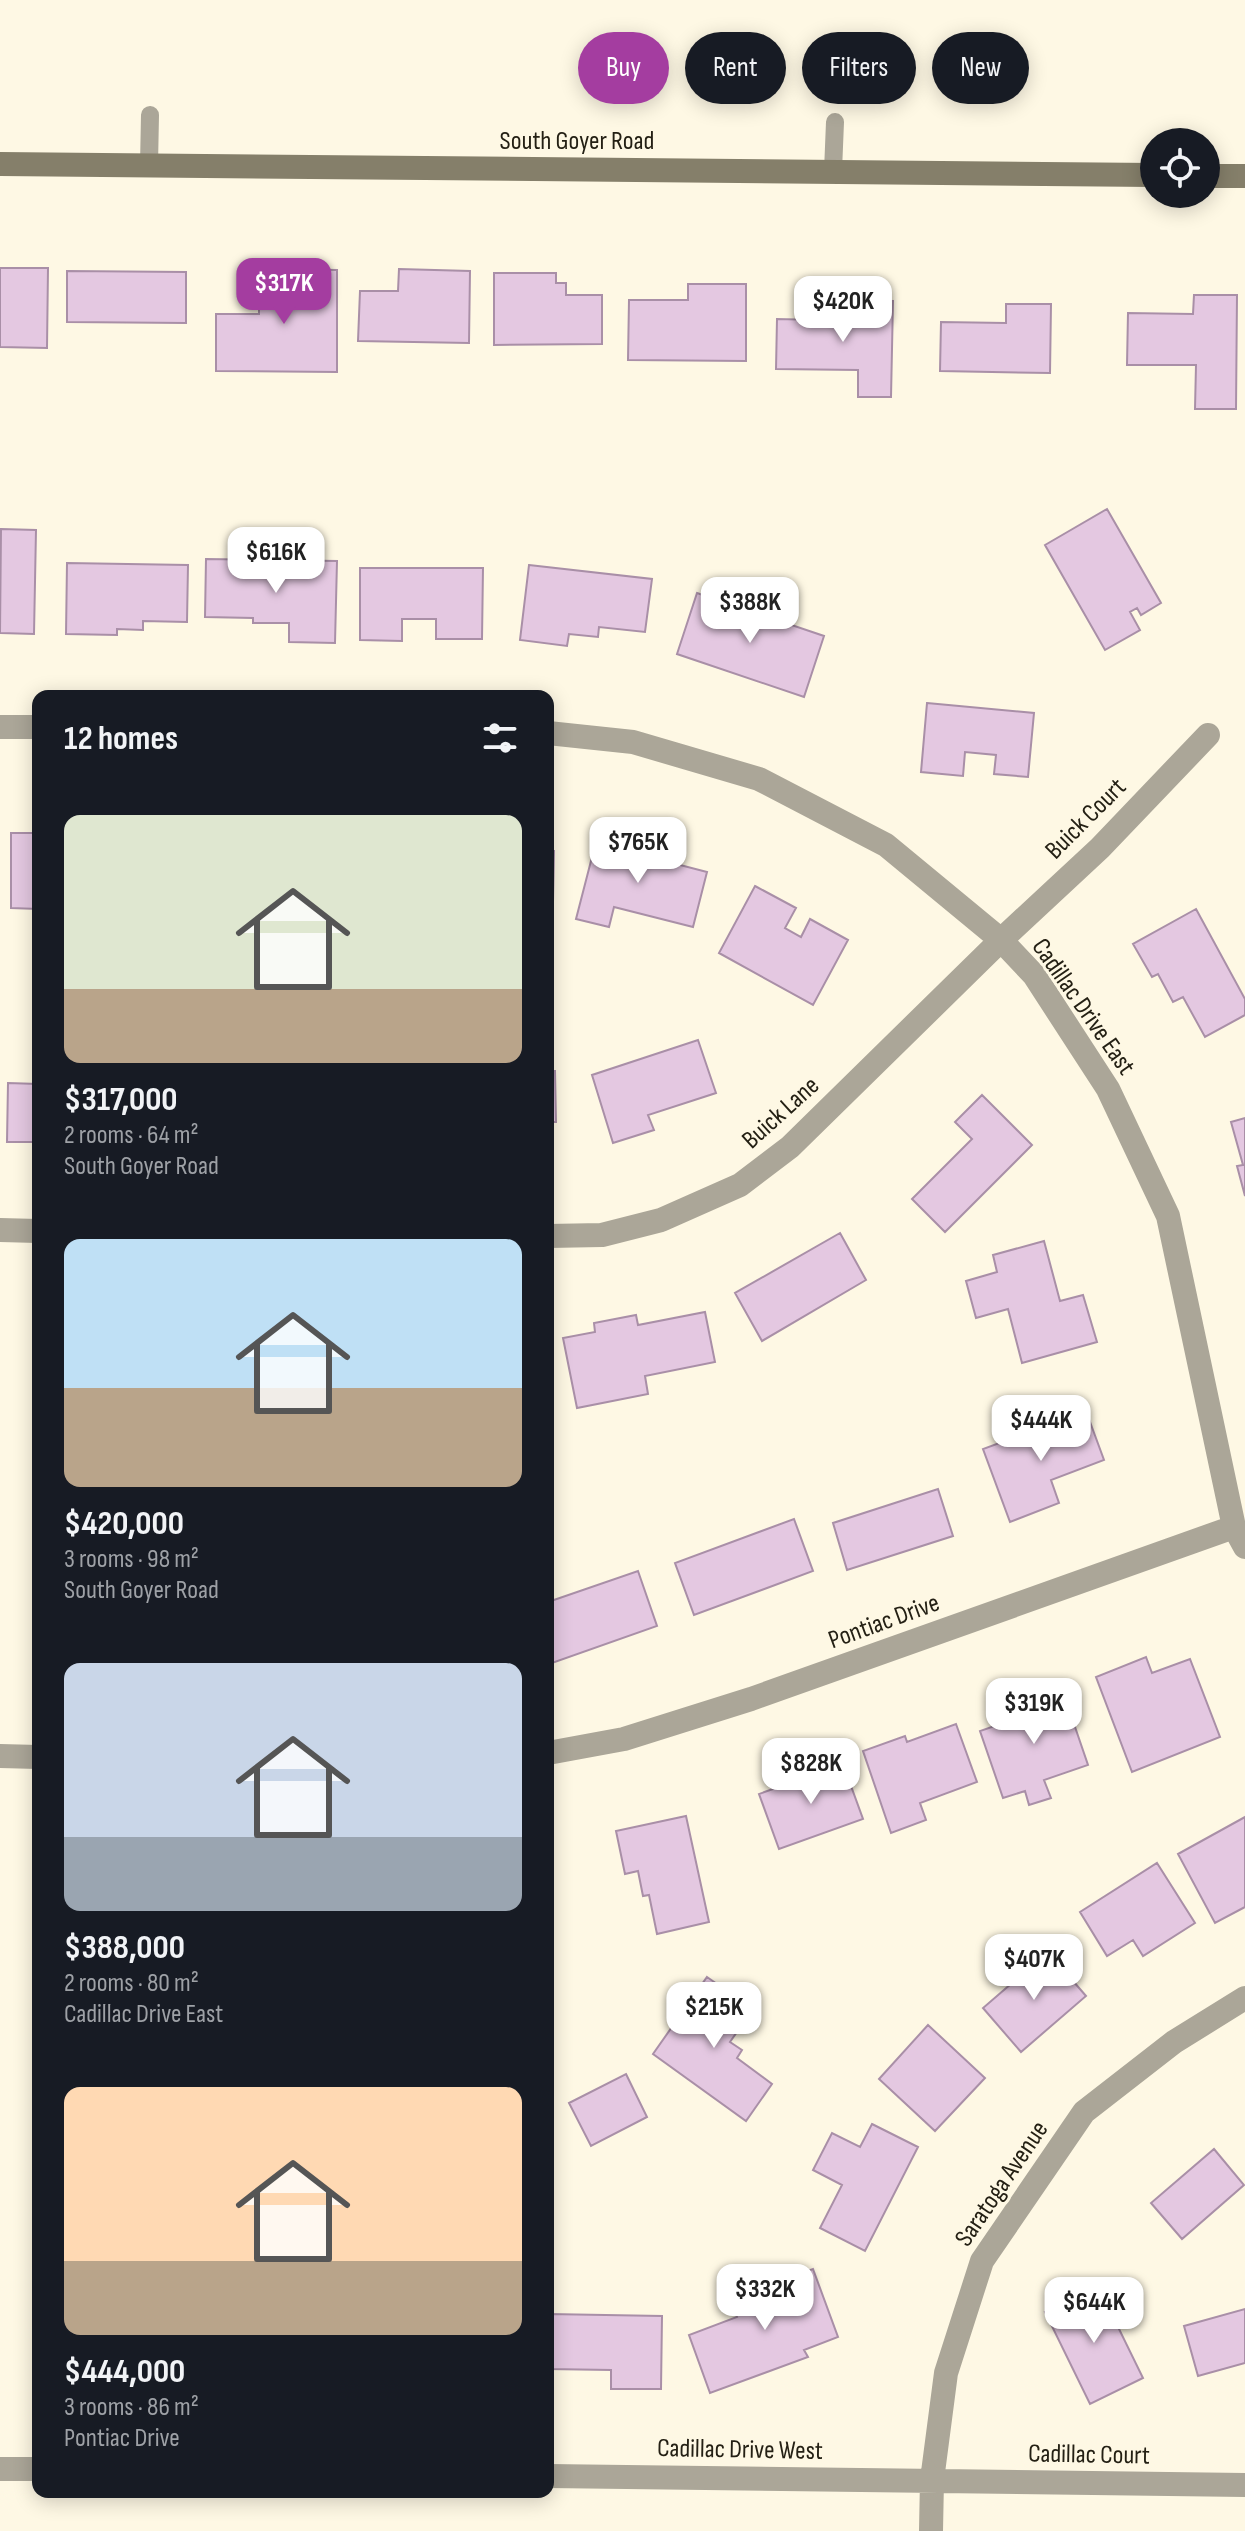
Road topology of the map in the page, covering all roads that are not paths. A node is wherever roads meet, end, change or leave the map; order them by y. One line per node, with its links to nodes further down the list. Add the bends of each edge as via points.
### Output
1 (150, 115): 4 (lane)
2 (835, 122): 5 (lane)
3 (0, 164): 4 (street, South Goyer Road)
4 (149, 165): 5 (street, South Goyer Road)
5 (833, 171): 6 (street, South Goyer Road)
6 (1140, 175)
7 (1220, 176): 8 (street)
8 (1245, 176)
9 (0, 727): 10 (street)
10 (32, 727)
11 (554, 734): 13 (street, Cadillac Drive East, via 633,742 759,779 886,845)
12 (1208, 735): 13 (street, Buick Court, via 1100,848)
13 (1001, 940): 16 (street, Buick Lane, via 790,1147 740,1185 661,1220 602,1235); 17 (street, Cadillac Drive East, via 1034,975 1108,1089 1168,1216)
14 (0, 1230): 15 (street)
15 (32, 1231)
16 (554, 1236)
17 (1240, 1537): 18 (street, Pontiac Drive, via 624,1739)
18 (554, 1752)
19 (0, 1756): 20 (street)
20 (32, 1757)
21 (1245, 1998): 25 (street, Saratoga Avenue, via 1174,2042 1084,2112 982,2261 946,2373)
22 (0, 2469): 23 (street)
23 (32, 2469)
24 (554, 2476): 25 (street, Cadillac Drive West)
25 (932, 2480): 26 (street, Cadillac Court); 27 (street, Saratoga Avenue)
26 (1245, 2485)
27 (931, 2531)

